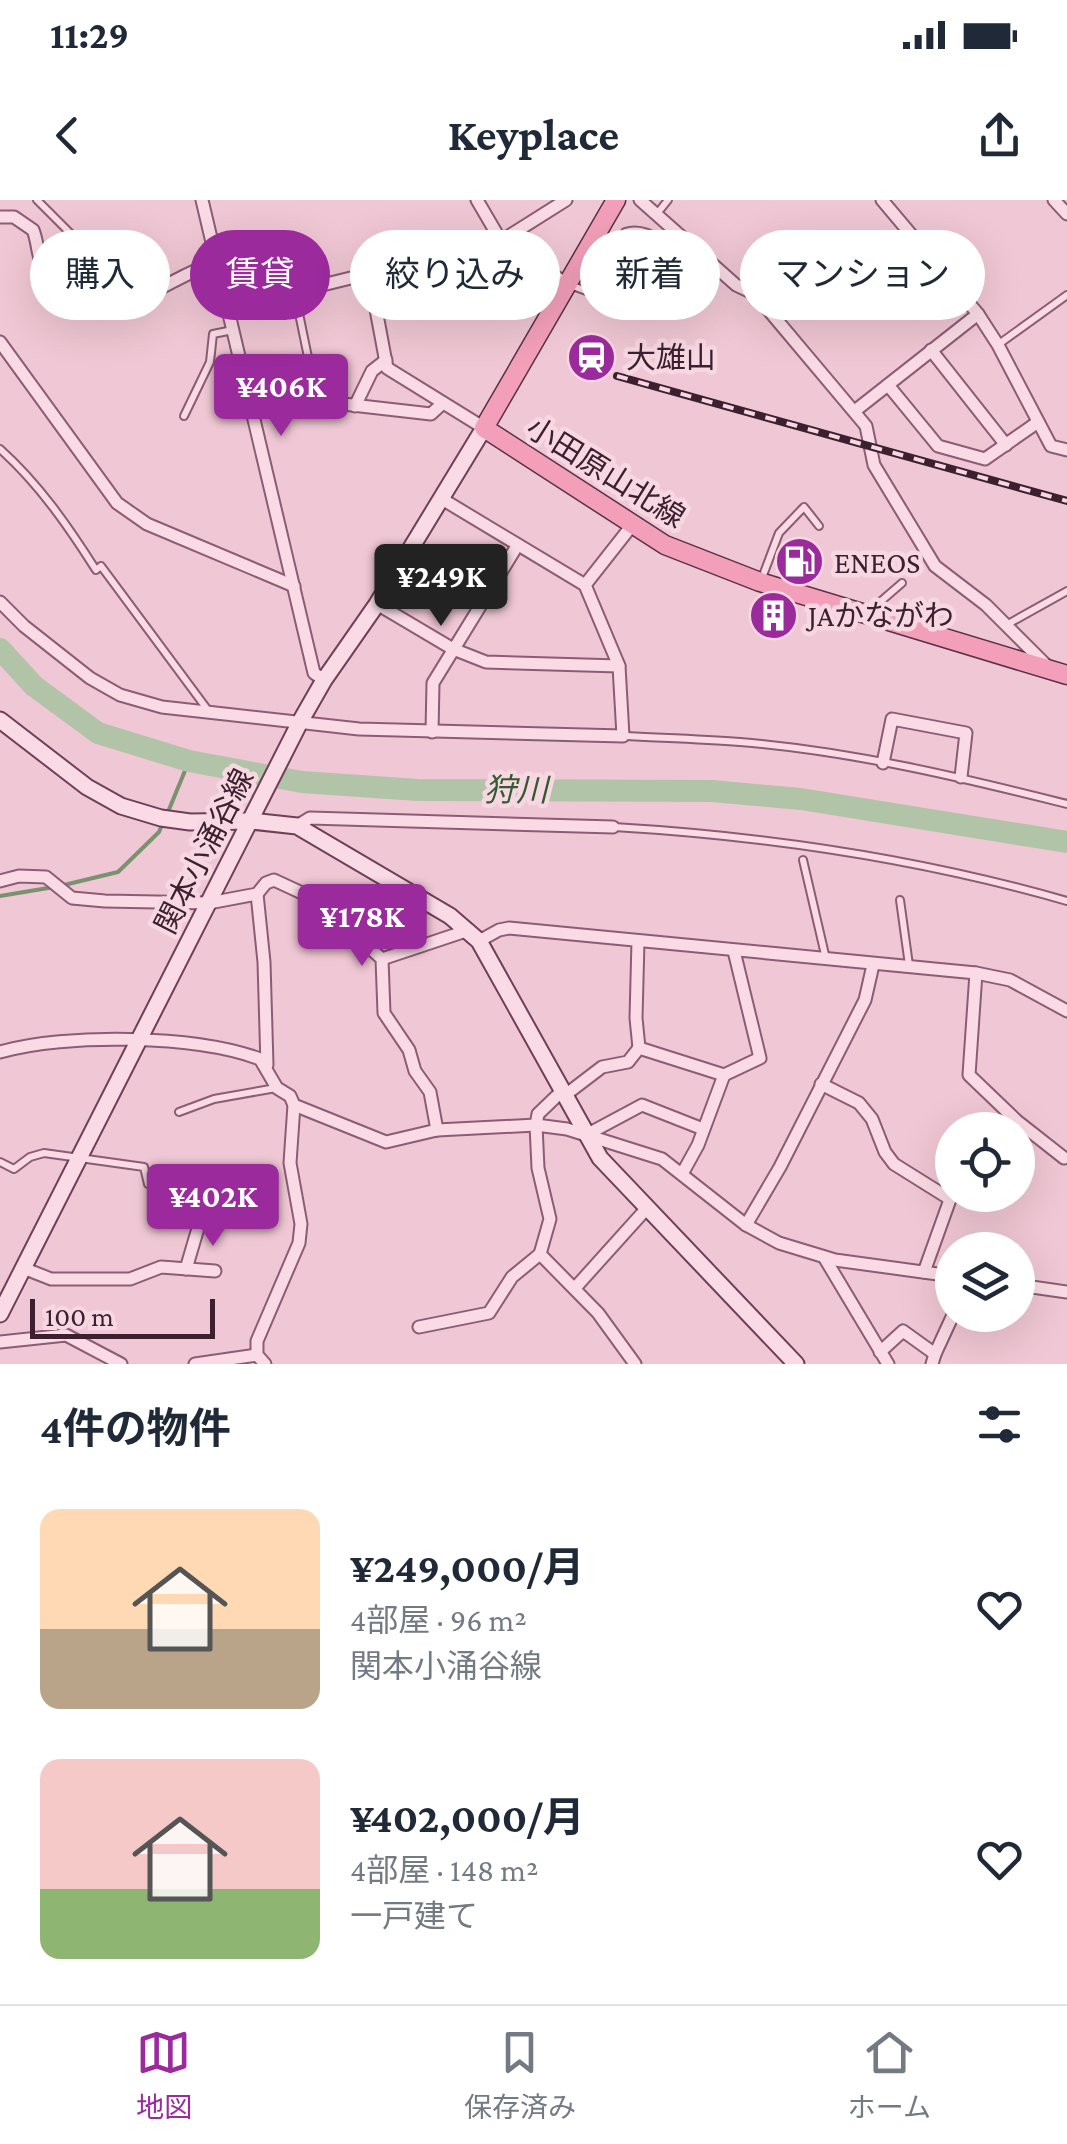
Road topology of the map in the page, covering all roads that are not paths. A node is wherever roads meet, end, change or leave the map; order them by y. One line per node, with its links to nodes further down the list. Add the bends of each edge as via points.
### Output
1 (37, 200): 14 (lane)
2 (202, 200): 15 (street)
3 (476, 200): 16 (street)
4 (566, 200): 17 (street)
5 (616, 200): 22 (main road, 小田原山北線)
6 (640, 200): 11 (street)
7 (668, 200): 11 (lane)
8 (882, 200): 19 (street)
9 (1054, 200): 10 (street)
10 (1067, 214)
11 (656, 215): 18 (street)
12 (0, 217): 13 (street, via 14,217)
13 (33, 230)
14 (67, 230)
15 (210, 230)
16 (494, 230)
17 (518, 230)
18 (674, 230)
19 (907, 230)
20 (720, 271): 39 (street, via 755,294)
21 (560, 279): 22 (street)
22 (567, 284): 23 (lane); 42 (main road, 小田原山北線)
23 (580, 289)
24 (1067, 295): 32 (lane)
25 (232, 320): 30 (street)
26 (300, 320): 36 (lane)
27 (378, 320): 34 (street)
28 (970, 320): 33 (street)
29 (982, 320): 32 (street)
30 (234, 330): 40 (lane, via 212,334 210,362); 53 (street)
31 (0, 342): 53 (street, via 118,503 147,524)
32 (998, 345): 41 (street)
33 (931, 350): 35 (street); 43 (street)
34 (386, 360): 37 (street, via 388,368); 38 (street, via 372,371)
35 (888, 385): 39 (street); 43 (street, via 938,446 986,460)
36 (317, 402): 38 (street)
37 (443, 403): 38 (street, via 431,414); 42 (street)
38 (355, 406)
39 (856, 410): 58 (street, via 880,476 935,566)
40 (184, 416)
41 (1038, 422): 43 (street); 45 (street, via 1050,446)
42 (484, 428): 46 (street, 関本小涌谷線); 47 (main road, 小田原山北線)
43 (1006, 444)
44 (0, 449): 64 (lane, via 58,511 96,570 101,566)
45 (1067, 450)
46 (442, 498): 49 (street); 56 (street, 関本小涌谷線)
47 (632, 524): 50 (main road, 小田原山北線, via 665,545); 52 (street)
48 (820, 526): 50 (lane, via 804,507 779,532)
49 (517, 546): 52 (street); 59 (street)
50 (760, 582): 57 (main road, 小田原山北線)
51 (902, 583): 57 (lane)
52 (585, 585): 60 (street)
53 (294, 586): 62 (street, via 314,673)
54 (1067, 592): 58 (lane)
55 (0, 602): 64 (street, via 120,695)
56 (378, 604): 59 (street); 62 (street, 関本小涌谷線)
57 (871, 616): 61 (main road, 小田原山北線)
58 (1007, 625): 61 (street)
59 (453, 649): 60 (street, via 501,665); 67 (street, via 433,683)
60 (619, 666): 68 (street)
61 (1060, 673): 63 (street)
62 (324, 680): 66 (street, 関本小涌谷線)
63 (1067, 683)
64 (211, 714): 66 (street)
65 (0, 720): 72 (street, via 121,806 190,822)
66 (299, 724): 67 (street); 72 (street, 関本小涌谷線)
67 (432, 732): 68 (street)
68 (623, 736): 69 (lane, via 743,742)
69 (884, 763): 70 (lane); 70 (street, via 892,719 966,733)
70 (960, 777): 71 (lane)
71 (1067, 804)
72 (255, 814): 73 (street); 80 (street, 関本小涌谷線)
73 (297, 826): 74 (street, via 310,818); 81 (street)
74 (613, 827): 79 (lane, via 834,852 942,870)
75 (803, 860): 85 (lane)
76 (0, 881): 80 (street, via 46,877 72,898)
77 (258, 894): 80 (street); 84 (street, via 274,880 315,898); 93 (street)
78 (900, 900): 87 (lane)
79 (1067, 902)
80 (208, 903): 90 (street, 関本小涌谷線)
81 (474, 936): 82 (street, via 510,928); 84 (street); 97 (street)
82 (638, 941): 83 (street); 91 (street)
83 (734, 951): 85 (street); 94 (street, via 760,1058)
84 (382, 960): 103 (street, via 384,1013 430,1092)
85 (826, 960): 86 (street)
86 (873, 965): 87 (street); 95 (street, via 865,1000)
87 (909, 966): 88 (street)
88 (976, 973): 89 (street, via 1010,980); 100 (street, via 969,1074)
89 (1067, 1010)
90 (136, 1042): 92 (street, via 49,1042); 93 (street, via 195,1042 234,1049); 107 (street, 関本小涌谷線)
91 (639, 1048): 94 (street); 97 (street, via 628,1062 602,1067)
92 (0, 1052)
93 (267, 1065): 96 (street)
94 (724, 1075): 102 (street)
95 (822, 1084): 111 (street, via 859,1103 894,1164); 115 (street)
96 (277, 1088): 98 (street); 99 (lane)
97 (563, 1094): 101 (street, via 538,1114); 104 (street)
98 (294, 1105): 103 (street, via 386,1142); 131 (street, via 290,1163 300,1243 257,1341)
99 (179, 1112)
100 (1008, 1112)
101 (536, 1125): 103 (street); 104 (street); 116 (street, via 550,1219)
102 (703, 1129): 104 (street, via 642,1105); 109 (street)
103 (437, 1130)
104 (586, 1135): 109 (street, via 662,1159); 112 (street)
105 (1035, 1135): 106 (street)
106 (1064, 1158)
107 (77, 1160): 108 (lane, via 44,1153 14,1169); 110 (lane, via 144,1167); 118 (street, 関本小涌谷線)
108 (0, 1162)
109 (682, 1174): 115 (street)
110 (148, 1184)
111 (935, 1188)
112 (647, 1208): 124 (street); 136 (street)
113 (946, 1212): 121 (street)
114 (201, 1218): 119 (street)
115 (746, 1224): 117 (street)
116 (540, 1254): 124 (street); 127 (street, via 512,1277 489,1312)
117 (824, 1257): 121 (street); 132 (street)
118 (23, 1268): 119 (street, via 51,1279 130,1280 161,1267); 126 (street, 関本小涌谷線)
119 (186, 1269): 120 (street)
120 (215, 1271)
121 (924, 1272): 122 (street)
122 (935, 1274)
123 (1035, 1287): 125 (street)
124 (575, 1288): 133 (street)
125 (1067, 1292)
126 (0, 1314)
127 (419, 1327)
128 (945, 1332): 130 (street)
129 (0, 1342): 134 (street, via 66,1335)
130 (934, 1359): 132 (street, via 903,1331)
131 (261, 1360): 135 (street)
132 (882, 1360)
133 (633, 1363)
134 (121, 1364)
135 (196, 1364)
136 (796, 1364)

